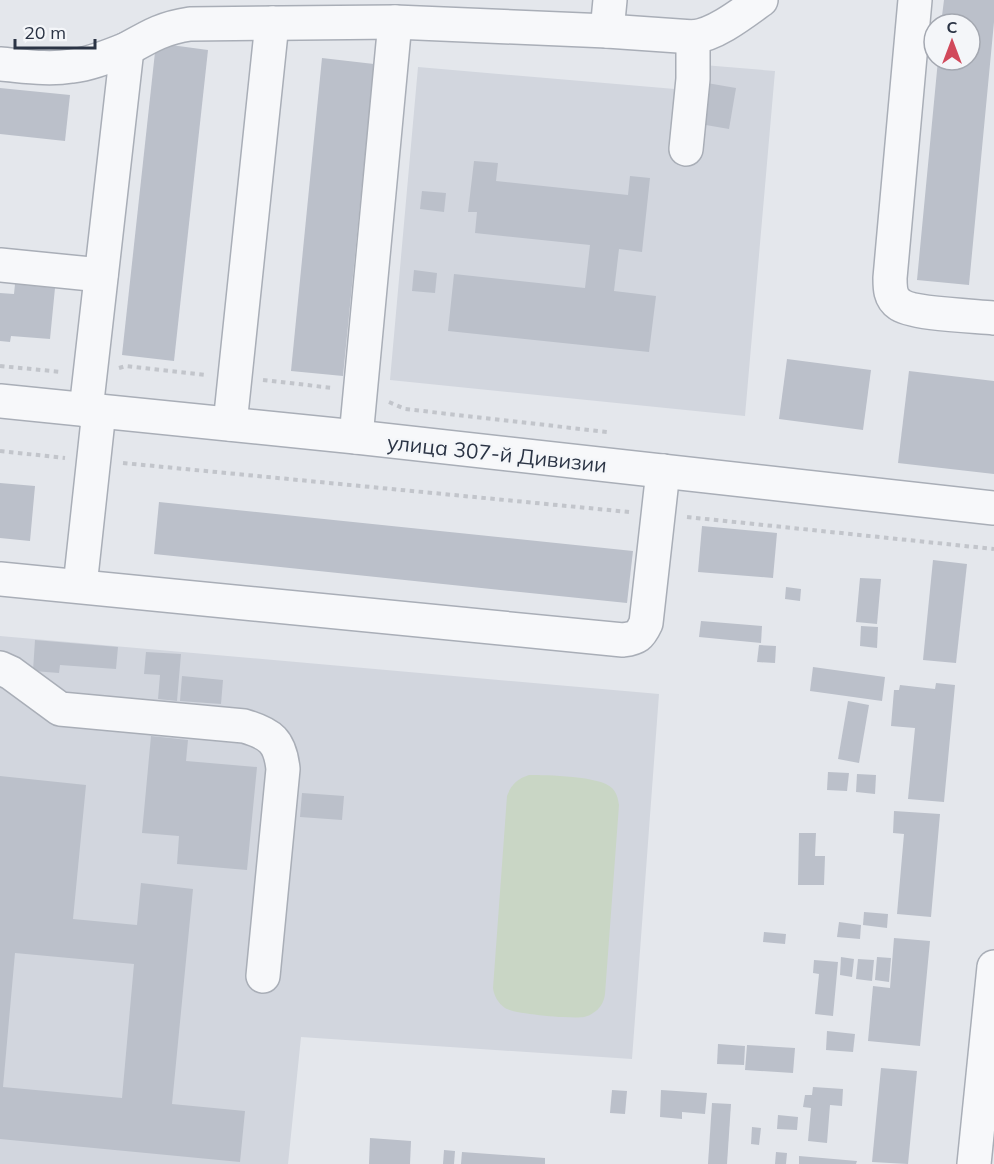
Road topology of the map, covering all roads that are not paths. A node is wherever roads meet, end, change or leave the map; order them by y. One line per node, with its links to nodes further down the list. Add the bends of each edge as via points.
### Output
1 (761, 0): 7 (street, via 715,31)
2 (915, 0): 13 (street, via 890,292 898,304 911,310)
3 (445, 12): 4 (street); 5 (street)
4 (608, 16): 7 (street)
5 (395, 22): 6 (street); 17 (street)
6 (272, 23): 8 (street, via 190,24 159,31); 16 (street)
7 (693, 37): 10 (street)
8 (127, 49): 9 (street, via 72,66); 12 (street)
9 (0, 64)
10 (686, 149)
11 (0, 265): 12 (street)
12 (100, 275): 15 (street, via 90,375)
13 (994, 318)
14 (0, 401): 15 (street, улица 307-й Дивизии)
15 (93, 410): 16 (street, улица 307-й Дивизии); 21 (street, via 94,460)
16 (230, 424): 17 (street, улица 307-й Дивизии)
17 (356, 437): 18 (street, улица 307-й Дивизии)
18 (663, 471): 19 (street, улица 307-й Дивизии); 21 (street, via 646,623 635,638 623,640)
19 (994, 508)
20 (0, 579): 21 (street)
21 (80, 586)
22 (0, 668): 24 (street, via 60,709 244,726 274,740 281,752 283,769)
23 (994, 967): 25 (street)
24 (263, 976)
25 (974, 1164)

